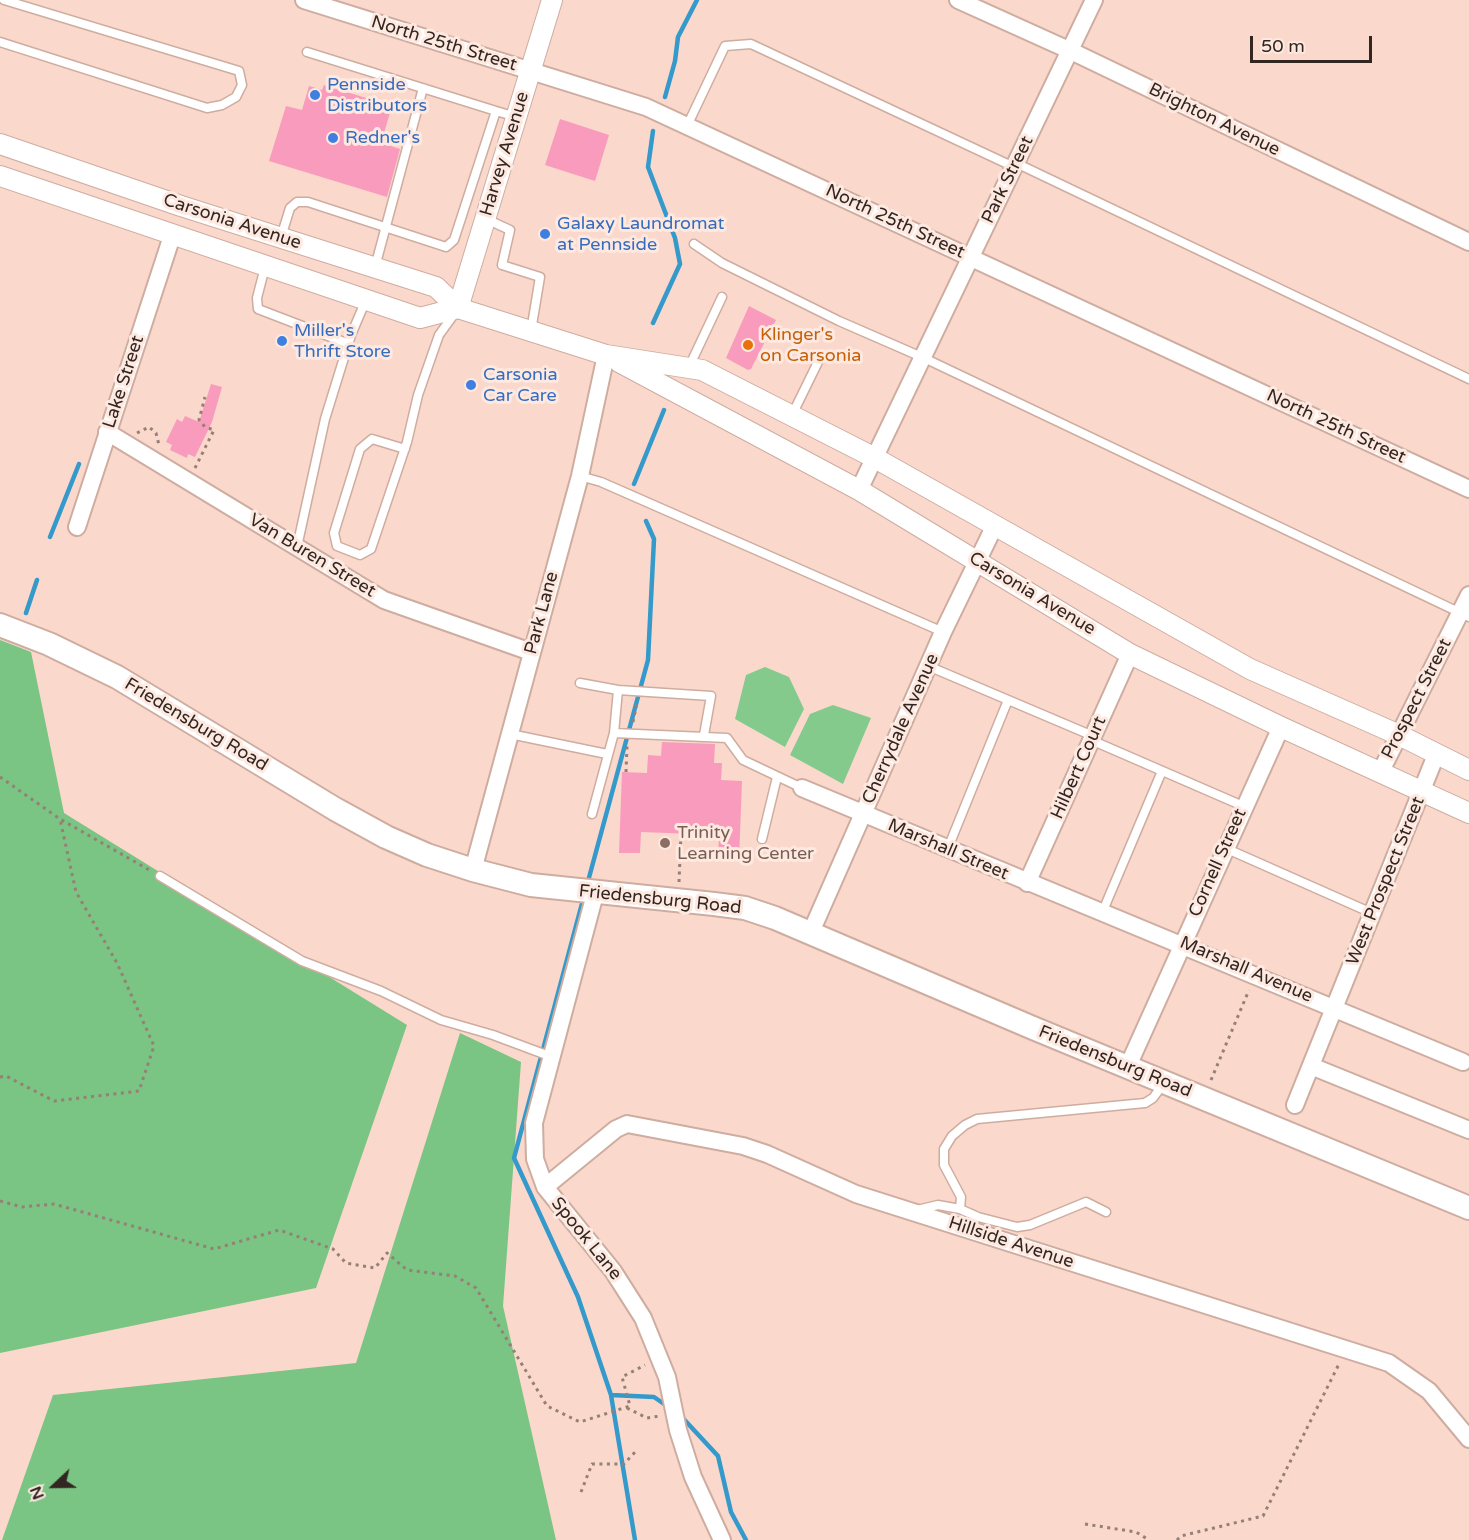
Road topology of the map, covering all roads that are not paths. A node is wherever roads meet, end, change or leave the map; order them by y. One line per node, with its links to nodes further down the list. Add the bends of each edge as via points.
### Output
1 (4, 0): 6 (lane, via 239,71 242,85 236,97 207,108)
2 (304, 0): 9 (street, North 25th Street)
3 (552, 0): 9 (street, Harvey Avenue)
4 (958, 0): 7 (street, Brighton Avenue)
5 (1094, 0): 7 (street, Park Street)
6 (0, 42)
7 (1071, 51): 15 (street, Park Street); 21 (street, Brighton Avenue)
8 (307, 52): 10 (lane)
9 (530, 71): 12 (street, Harvey Avenue); 13 (street, North 25th Street, via 646,107)
10 (423, 88): 11 (lane); 18 (lane)
11 (496, 111): 12 (lane); 18 (lane, via 454,240 446,247)
12 (516, 117): 17 (street, Harvey Avenue)
13 (687, 126): 15 (lane, via 725,46 751,44); 23 (street, North 25th Street)
14 (0, 144): 20 (street, Carsonia Avenue)
15 (1015, 165): 23 (street, Park Street); 35 (lane)
16 (0, 176): 19 (street, Carsonia Avenue)
17 (486, 219): 28 (street, Harvey Avenue); 29 (lane, via 510,230 502,265 540,277)
18 (385, 226): 20 (lane, via 308,201 297,202 290,208); 25 (lane)
19 (172, 236): 24 (street, Carsonia Avenue); 37 (street, Lake Street)
20 (280, 237): 25 (street, Carsonia Avenue)
21 (1469, 242)
22 (694, 244): 32 (lane, via 754,279)
23 (971, 257): 32 (street, Park Street); 41 (street, North 25th Street)
24 (265, 267): 27 (street, Carsonia Avenue); 30 (lane, via 258,309)
25 (375, 267): 28 (street, Carsonia Avenue, via 436,287)
26 (722, 297): 34 (lane)
27 (366, 300): 28 (street, Carsonia Avenue, via 420,318); 30 (lane)
28 (458, 308): 29 (street, Carsonia Avenue); 38 (lane, via 439,334)
29 (531, 331): 31 (street, Carsonia Avenue)
30 (349, 344): 45 (lane, via 325,419)
31 (606, 355): 34 (street, Carsonia Avenue); 40 (street, Park Lane); 42 (street, Carsonia Avenue)
32 (924, 358): 39 (street, Park Street); 48 (lane)
33 (818, 362): 36 (lane)
34 (689, 368): 36 (street, Carsonia Avenue, via 702,370)
35 (1469, 379)
36 (791, 416): 39 (street, Carsonia Avenue)
37 (107, 432): 43 (street, Lake Street); 45 (street, Van Buren Street)
38 (405, 449): 38 (lane, via 371,549 360,555 337,546 334,533 360,449 372,439)
39 (875, 458): 42 (street, Park Street); 44 (street, Carsonia Avenue)
40 (580, 476): 50 (lane); 51 (street, Park Lane)
41 (1469, 489)
42 (860, 490): 46 (street, Carsonia Avenue)
43 (77, 527)
44 (994, 527): 46 (street, Cherrydale Avenue); 61 (street, Carsonia Avenue, via 1250,669)
45 (297, 547): 51 (street, Van Buren Street, via 384,600)
46 (977, 561): 50 (street, Cherrydale Avenue); 52 (street, Carsonia Avenue)
47 (1469, 595): 48 (street, Prospect Street)
48 (1465, 615): 61 (street, Prospect Street)
49 (0, 625): 78 (main road, Friedensburg Road, via 117,676 387,837)
50 (943, 632): 53 (street, Cherrydale Avenue)
51 (531, 652): 59 (street, Park Lane)
52 (1130, 654): 57 (street, Carsonia Avenue); 62 (street, Hilbert Court)
53 (928, 666): 56 (lane); 74 (street, Cherrydale Avenue)
54 (579, 683): 55 (lane)
55 (618, 690): 58 (lane); 60 (lane, via 711,696)
56 (1008, 700): 62 (lane); 76 (lane)
57 (1281, 727): 67 (street, Carsonia Avenue); 71 (street, Cornell Street)
58 (614, 733): 60 (lane); 63 (lane)
59 (509, 734): 63 (lane); 78 (street, Park Lane)
60 (704, 735): 68 (lane, via 727,738 743,760)
61 (1399, 735): 64 (street, Carsonia Avenue); 67 (street, Prospect Street)
62 (1092, 738): 66 (lane); 80 (street, Hilbert Court)
63 (607, 754): 73 (lane)
64 (1436, 755): 65 (street, Carsonia Avenue); 70 (street, West Prospect Street)
65 (1469, 770)
66 (1162, 771): 71 (lane); 82 (lane)
67 (1381, 771): 70 (street, Carsonia Avenue)
68 (777, 777): 69 (lane); 75 (lane)
69 (802, 788): 74 (street, Marshall Street)
70 (1422, 789): 72 (street, Carsonia Avenue); 83 (street, West Prospect Street)
71 (1243, 806): 77 (street, Cornell Street)
72 (1469, 813)
73 (592, 814)
74 (863, 815): 76 (street, Marshall Street); 84 (street, Cherrydale Avenue)
75 (762, 839)
76 (948, 848): 80 (street, Marshall Street)
77 (1224, 848): 83 (lane); 85 (street, Cornell Street)
78 (473, 870): 81 (main road, Friedensburg Road, via 531,885)
79 (160, 876): 87 (lane, via 302,961 381,991 441,1020)
80 (1027, 883): 82 (street, Marshall Avenue)
81 (595, 894): 84 (main road, Friedensburg Road, via 745,908); 87 (street, Spook Lane)
82 (1102, 912): 85 (street, Marshall Avenue)
83 (1374, 914): 86 (street, West Prospect Street)
84 (811, 932): 89 (main road, Friedensburg Road)
85 (1182, 944): 86 (street, Marshall Avenue); 89 (street, Cornell Street)
86 (1335, 1008): 88 (street, Marshall Avenue); 90 (street, West Prospect Street)
87 (552, 1057): 94 (street, Spook Lane, via 532,1138)
88 (1463, 1062)
89 (1128, 1066): 91 (main road, Friedensburg Road)
90 (1311, 1066): 92 (street, West Prospect Street); 93 (street)
91 (1164, 1082): 95 (main road, Friedensburg Road); 96 (lane, via 1145,1103 977,1119 965,1125 944,1149 944,1165 961,1197)
92 (1295, 1105)
93 (1469, 1130)
94 (545, 1187): 97 (street, Hillside Avenue, via 627,1124 743,1146 856,1194); 100 (street, Spook Lane, via 644,1318 660,1357 693,1477)
95 (1469, 1208)
96 (960, 1209): 97 (lane, via 938,1205); 98 (lane, via 1017,1227 1086,1202)
97 (914, 1211): 99 (street, Hillside Avenue, via 1389,1363 1416,1379)
98 (1106, 1212)
99 (1469, 1439)
100 (722, 1540)

